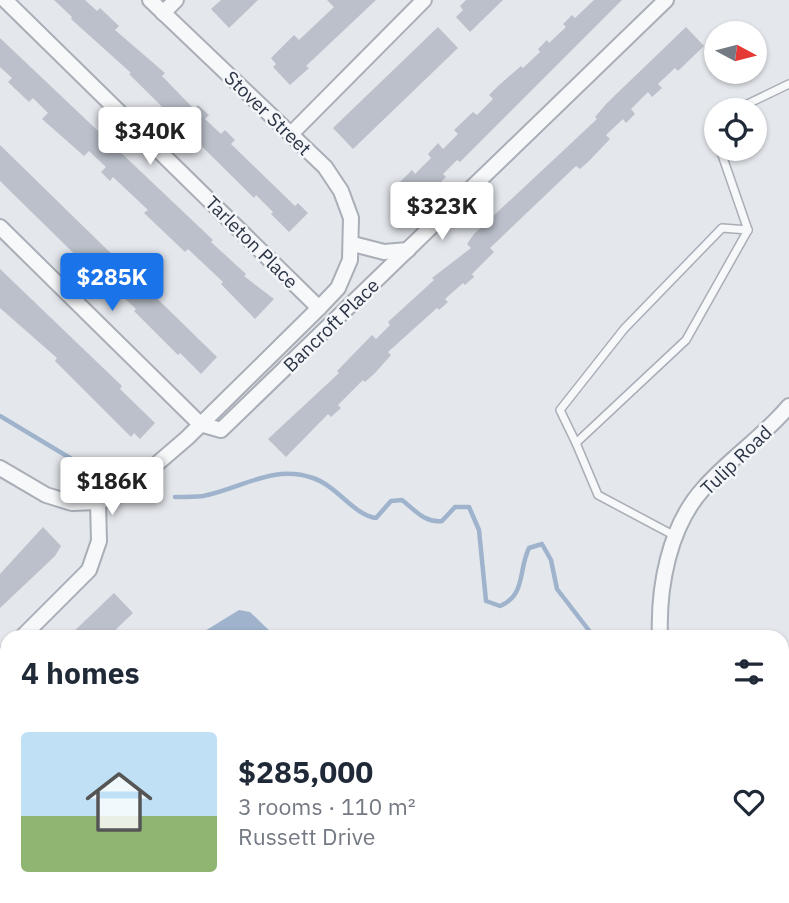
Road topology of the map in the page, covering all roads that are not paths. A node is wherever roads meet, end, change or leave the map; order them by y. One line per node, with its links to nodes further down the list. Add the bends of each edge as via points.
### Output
1 (150, 0): 6 (street, Stover Street)
2 (176, 0): 6 (street)
3 (425, 0): 9 (street)
4 (666, 0): 14 (street, Bancroft Place)
5 (3, 1): 15 (street, Tarleton Place)
6 (163, 13): 9 (street, Stover Street)
7 (789, 83): 8 (lane)
8 (759, 98)
9 (291, 134): 13 (street, Stover Street, via 325,167 341,191 352,218)
10 (724, 161): 12 (lane)
11 (0, 227): 17 (street)
12 (748, 230): 18 (lane, via 687,340); 18 (lane, via 722,228 624,328 560,410)
13 (352, 244): 14 (street, via 384,252); 15 (street, Stover Street, via 345,275)
14 (408, 250): 17 (street, Bancroft Place, via 221,430)
15 (319, 308): 17 (street, Stover Street)
16 (786, 417): 21 (street, Tulip Road, via 701,491)
17 (200, 424): 20 (street, Stover Street, via 137,485)
18 (576, 443): 21 (lane, via 598,495)
19 (0, 468): 20 (street, via 58,499)
20 (98, 502): 22 (street, via 99,541 89,570)
21 (676, 537): 23 (street, Tulip Road, via 664,578)
22 (29, 630)
23 (660, 630)

